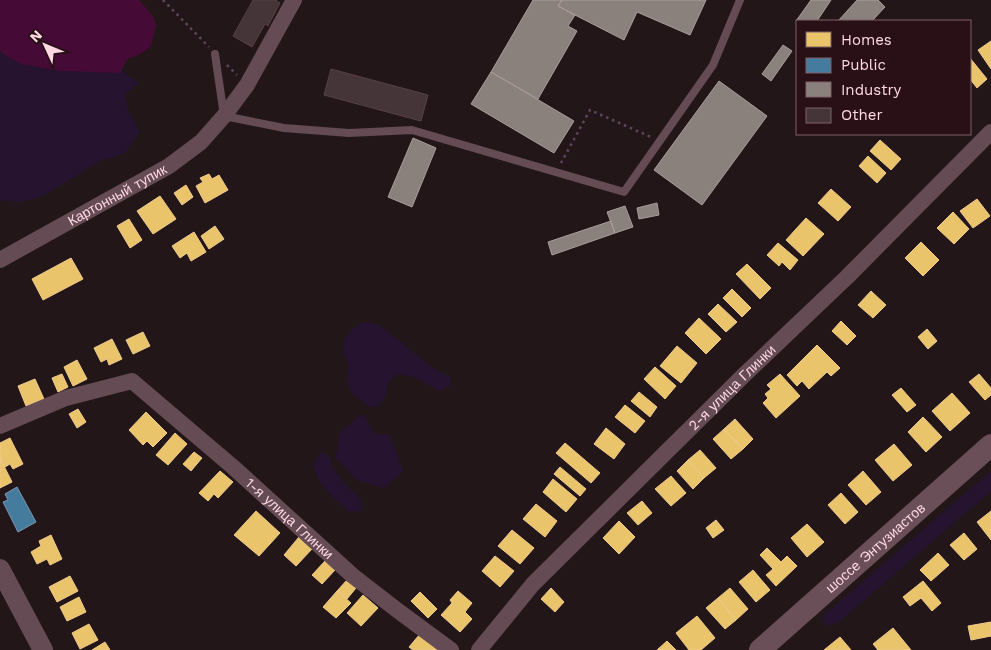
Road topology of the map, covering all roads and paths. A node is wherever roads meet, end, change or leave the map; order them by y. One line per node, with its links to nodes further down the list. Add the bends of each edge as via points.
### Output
1 (163, 0): 4 (path)
2 (294, 0): 5 (street, Картонный тупик)
3 (740, 0): 8 (lane, via 713,65)
4 (215, 54): 5 (path); 6 (lane)
5 (247, 85): 6 (street, Картонный тупик)
6 (224, 116): 9 (lane, via 284,128 349,133 412,130); 10 (street, Картонный тупик, via 201,142 169,166)
7 (991, 132): 16 (street, 2-я улица Глинки, via 533,584)
8 (660, 142): 9 (lane, via 624,192); 9 (path, via 590,110)
9 (555, 173)
10 (0, 260)
11 (0, 426): 15 (street, 1-я улица Глинки, via 66,398 132,381 353,576)
12 (991, 445): 17 (main road, шоссе Энтузиастов)
13 (0, 569): 14 (street)
14 (43, 650)
15 (451, 650)
16 (479, 650)
17 (760, 650)

